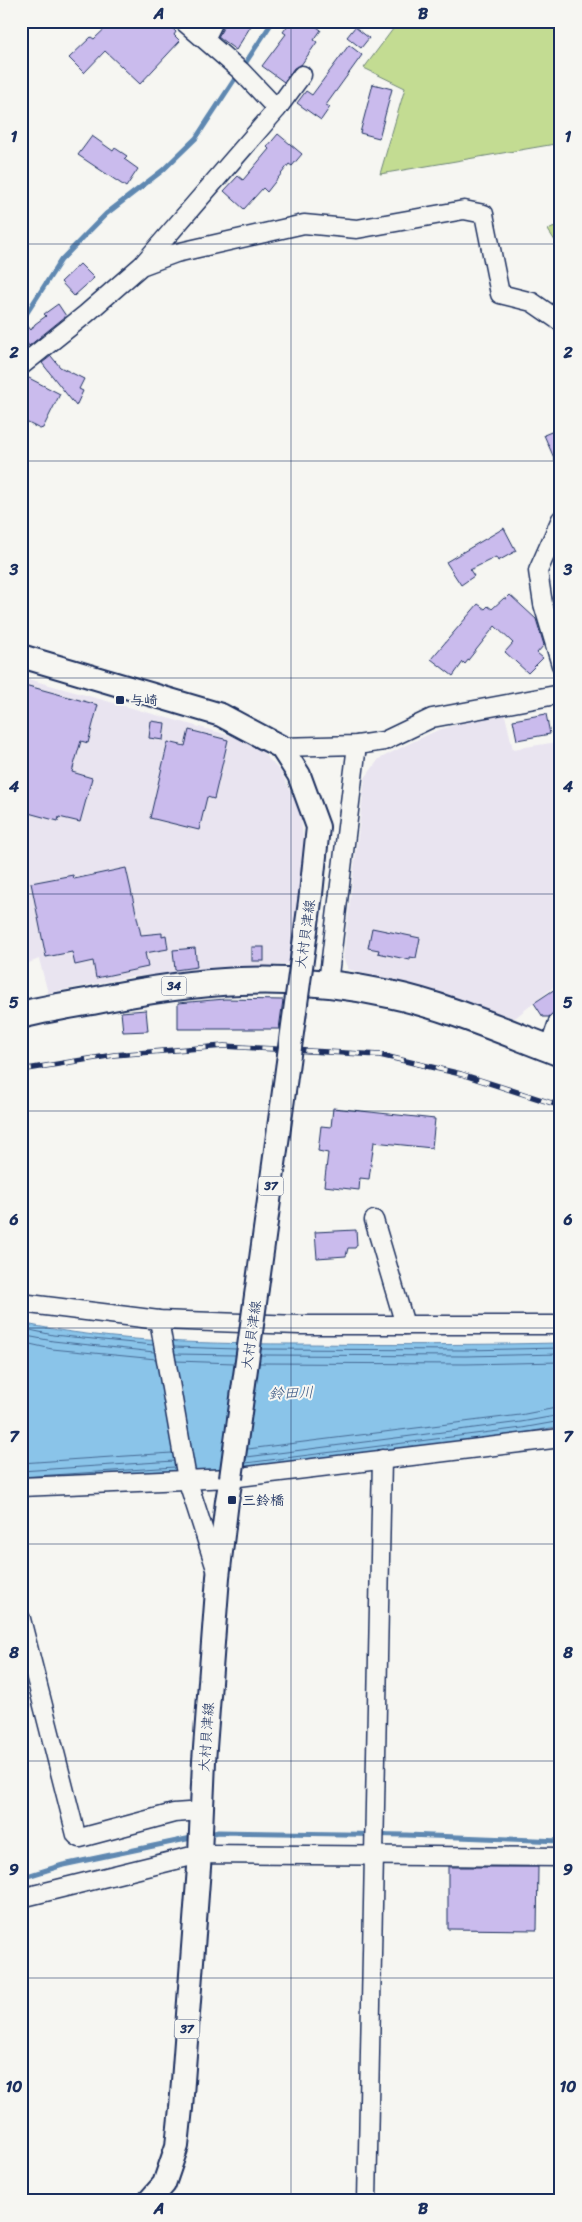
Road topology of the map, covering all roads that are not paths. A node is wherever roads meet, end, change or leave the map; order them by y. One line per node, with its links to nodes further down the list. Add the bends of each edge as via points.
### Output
1 (183, 21): 3 (street)
2 (214, 21): 3 (street)
3 (205, 40): 5 (street, via 241,71)
4 (302, 75): 5 (street)
5 (277, 109): 6 (street)
6 (141, 266): 7 (street, via 176,253 304,224 357,229 464,210 484,214 500,294 532,302); 8 (street)
7 (561, 322)
8 (21, 366)
9 (561, 518): 11 (street, via 538,571 543,604)
10 (21, 656): 14 (main road, 大村貝津線 / 37, via 221,715)
11 (560, 657)
12 (561, 694): 13 (street, via 432,718 384,740)
13 (357, 746): 14 (street); 15 (street)
14 (281, 747): 27 (main road, 大村貝津線 / 37, bridge, via 299,774 318,827)
15 (328, 983): 16 (highway, 34, via 282,979 162,987); 18 (highway, 34, via 390,994 427,1005)
16 (21, 1015)
17 (561, 1020): 18 (street, via 558,1022)
18 (555, 1051)
19 (374, 1220): 21 (street)
20 (21, 1303): 23 (street)
21 (405, 1325): 22 (street); 23 (street)
22 (561, 1325)
23 (161, 1327): 26 (street)
24 (561, 1438): 25 (street)
25 (382, 1459): 27 (street); 33 (street)
26 (186, 1474): 27 (street); 28 (street); 29 (street)
27 (231, 1478): 29 (main road, 大村貝津線 / 37)
28 (21, 1487)
29 (218, 1577): 31 (main road, 大村貝津線 / 37)
30 (21, 1619): 31 (street, via 76,1835 80,1838 174,1813)
31 (201, 1818): 32 (main road, 大村貝津線 / 37)
32 (200, 1852): 33 (street); 35 (street); 36 (main road, 大村貝津線 / 37, via 177,2146 164,2184)
33 (373, 1852): 34 (street); 37 (street)
34 (561, 1857)
35 (21, 1898)
36 (149, 2201)
37 (367, 2201)

